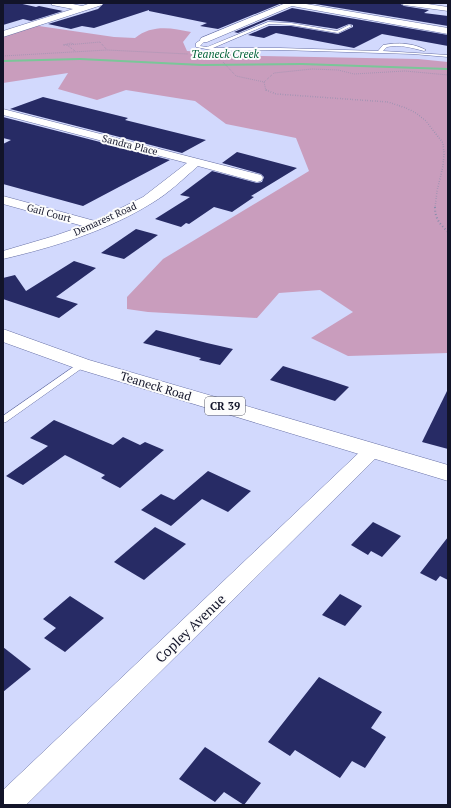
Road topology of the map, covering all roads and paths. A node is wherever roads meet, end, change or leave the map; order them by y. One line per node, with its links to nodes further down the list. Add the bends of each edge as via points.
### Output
1 (55, 3): 5 (street)
2 (99, 3): 5 (street)
3 (293, 3): 8 (street); 10 (street)
4 (404, 3): 6 (street)
5 (82, 8): 9 (street)
6 (448, 9)
7 (350, 26): 13 (lane, via 338,32 291,24 268,24)
8 (448, 31)
9 (3, 34)
10 (204, 40): 13 (lane, via 198,47)
11 (74, 44): 12 (path); 12 (path, via 72,42 63,45); 14 (path, via 100,42)
12 (67, 45): 15 (path, via 73,51)
13 (208, 49): 16 (lane, via 280,48)
14 (107, 50): 15 (path); 17 (path)
15 (80, 52): 19 (path)
16 (380, 52): 18 (lane); 18 (lane, via 385,46 396,44)
17 (190, 54)
18 (439, 55): 20 (lane)
19 (3, 56)
20 (448, 56)
21 (220, 60): 23 (path, via 236,76)
22 (448, 75): 23 (path, via 405,70 354,74 338,70 312,69 274,73)
23 (264, 82): 29 (path, via 266,91 276,94 388,102 418,114 442,142 444,156 434,209 436,221)
24 (3, 112): 25 (street, Sandra Place)
25 (196, 162): 26 (street, Sandra Place); 28 (street, Demarest Road, via 147,200)
26 (258, 178)
27 (3, 200): 28 (street, Gail Court)
28 (94, 225): 30 (street, Demarest Road, via 60,239)
29 (448, 232)
30 (3, 255)
31 (3, 335): 32 (main road, Teaneck Road / CR 39)
32 (82, 364): 33 (lane); 34 (main road, Teaneck Road / CR 39)
33 (3, 420)
34 (373, 450): 35 (main road, Teaneck Road / CR 39); 36 (street, Copley Avenue)
35 (448, 473)
36 (7, 805)

